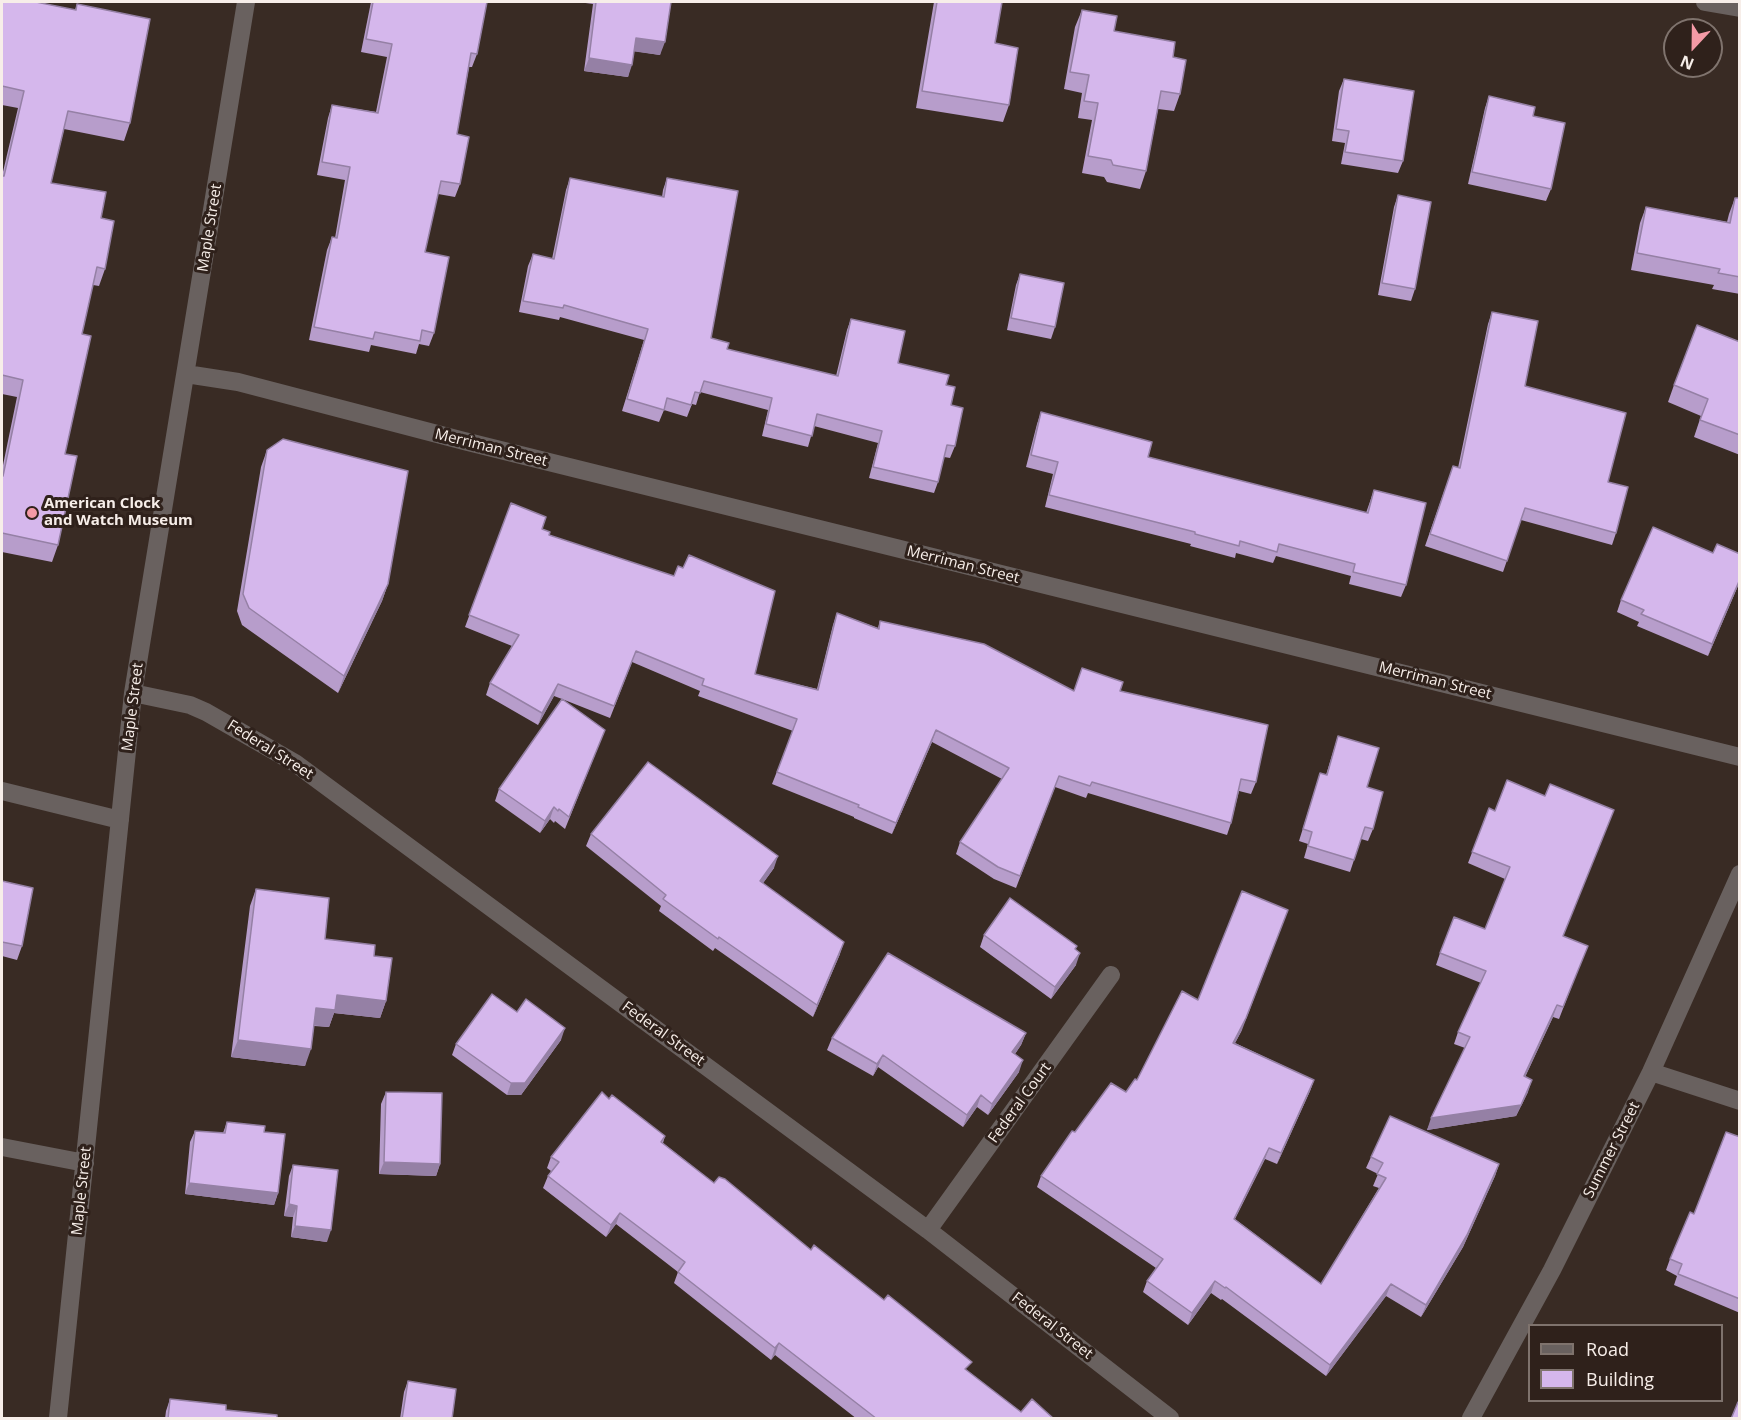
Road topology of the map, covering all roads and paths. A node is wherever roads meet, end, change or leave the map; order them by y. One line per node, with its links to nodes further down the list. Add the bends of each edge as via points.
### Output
1 (246, 2): 4 (street, Maple Street)
2 (1705, 2): 3 (street)
3 (1740, 8)
4 (186, 374): 5 (street, Maple Street); 6 (street, Merriman Street, via 238,382)
5 (133, 693): 8 (street, Maple Street); 15 (street, Federal Street, via 190,705 295,763)
6 (1740, 757)
7 (2, 791): 8 (street)
8 (120, 820): 14 (street, Maple Street)
9 (1740, 874): 11 (street, Summer Street)
10 (1112, 975): 15 (street, Federal Court)
11 (1651, 1072): 12 (street); 18 (street, Summer Street, via 1552,1270)
12 (1740, 1101)
13 (2, 1147): 14 (street)
14 (85, 1163): 16 (street, Maple Street)
15 (928, 1230): 17 (street, Federal Street)
16 (58, 1419)
17 (1170, 1419)
18 (1471, 1419)

